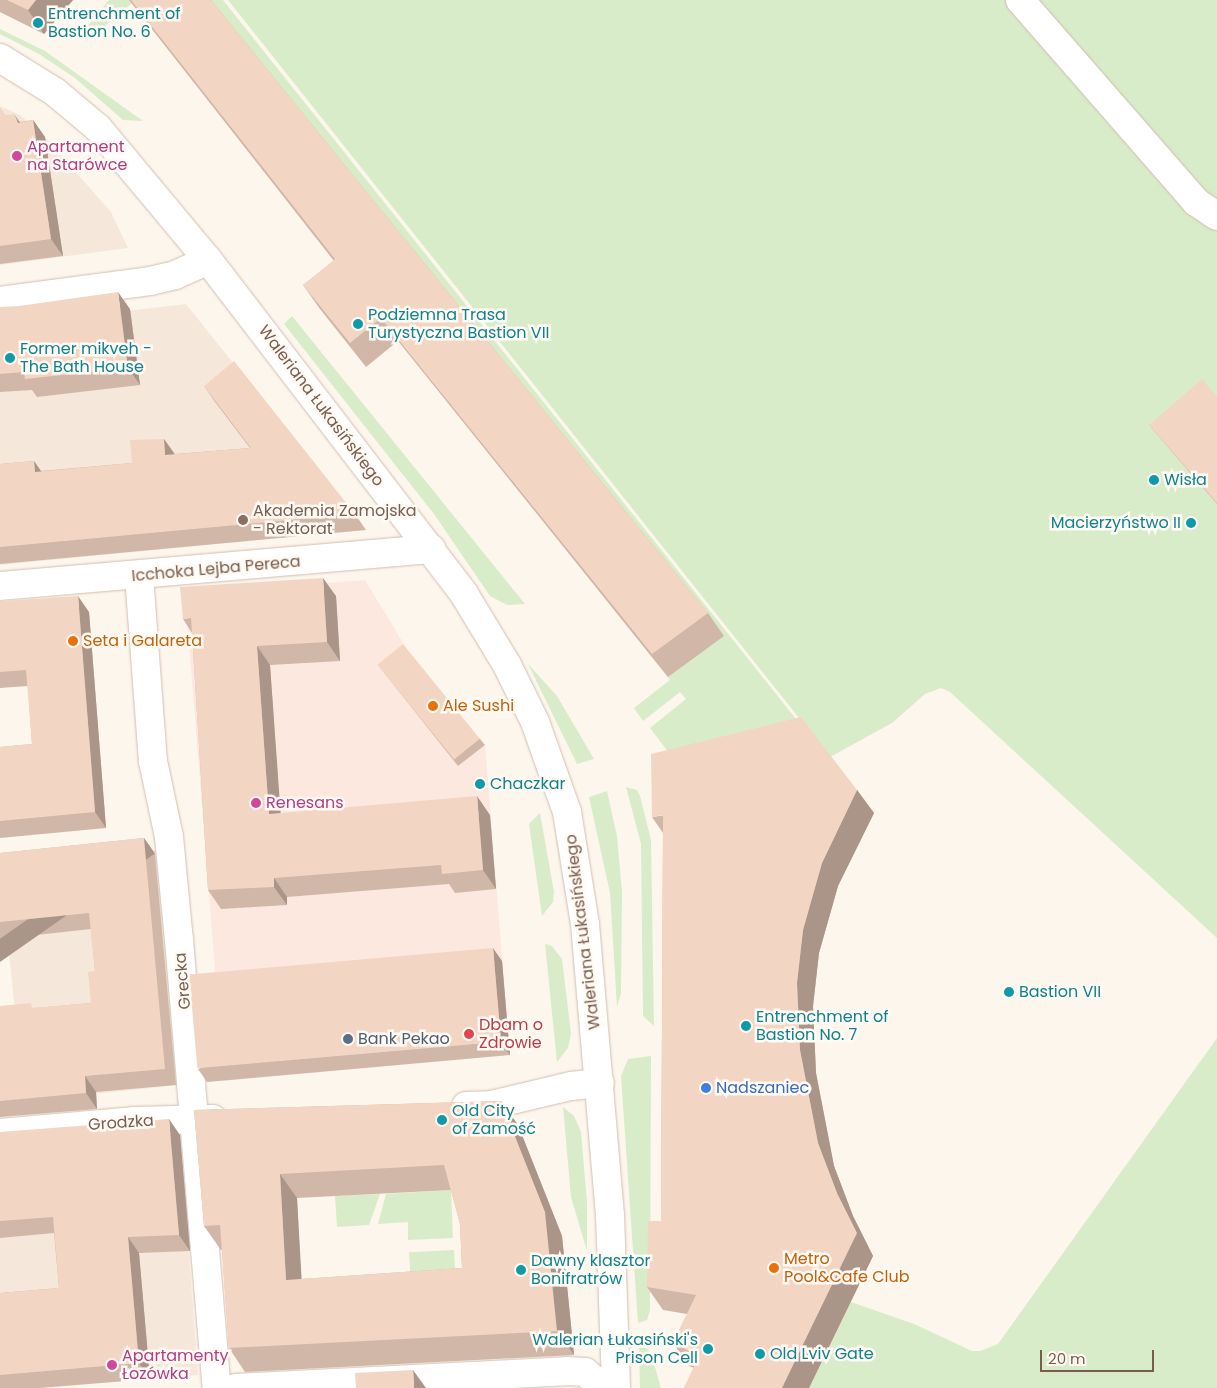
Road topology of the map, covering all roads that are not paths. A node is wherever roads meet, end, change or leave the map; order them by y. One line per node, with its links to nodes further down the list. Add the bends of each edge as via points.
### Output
1 (1020, 0): 3 (street, via 1196,202)
2 (0, 58): 4 (street, Waleriana Łukasińskiego, via 55,92 98,128)
3 (1217, 216)
4 (208, 260): 5 (street, via 175,275 142,283); 6 (street, Waleriana Łukasińskiego)
5 (0, 301)
6 (431, 548): 7 (street, Icchoka Lejba Pereca); 11 (street, Waleriana Łukasińskiego, via 464,594 507,665 535,722 560,788 573,838 584,915)
7 (139, 576): 8 (street, Icchoka Lejba Pereca); 9 (street, Grecka, via 153,761)
8 (0, 586)
9 (169, 837): 10 (street); 14 (street, Grecka)
10 (142, 840)
11 (600, 1083): 12 (street, via 571,1086 491,1105); 16 (street, Waleriana Łukasińskiego)
12 (442, 1108)
13 (235, 1118): 14 (street, Grodzka)
14 (196, 1120): 15 (street, Grodzka, via 135,1121); 17 (street, Grecka)
15 (0, 1133)
16 (614, 1385): 18 (street, via 585,1372 567,1371)
17 (217, 1388)
18 (235, 1388)

